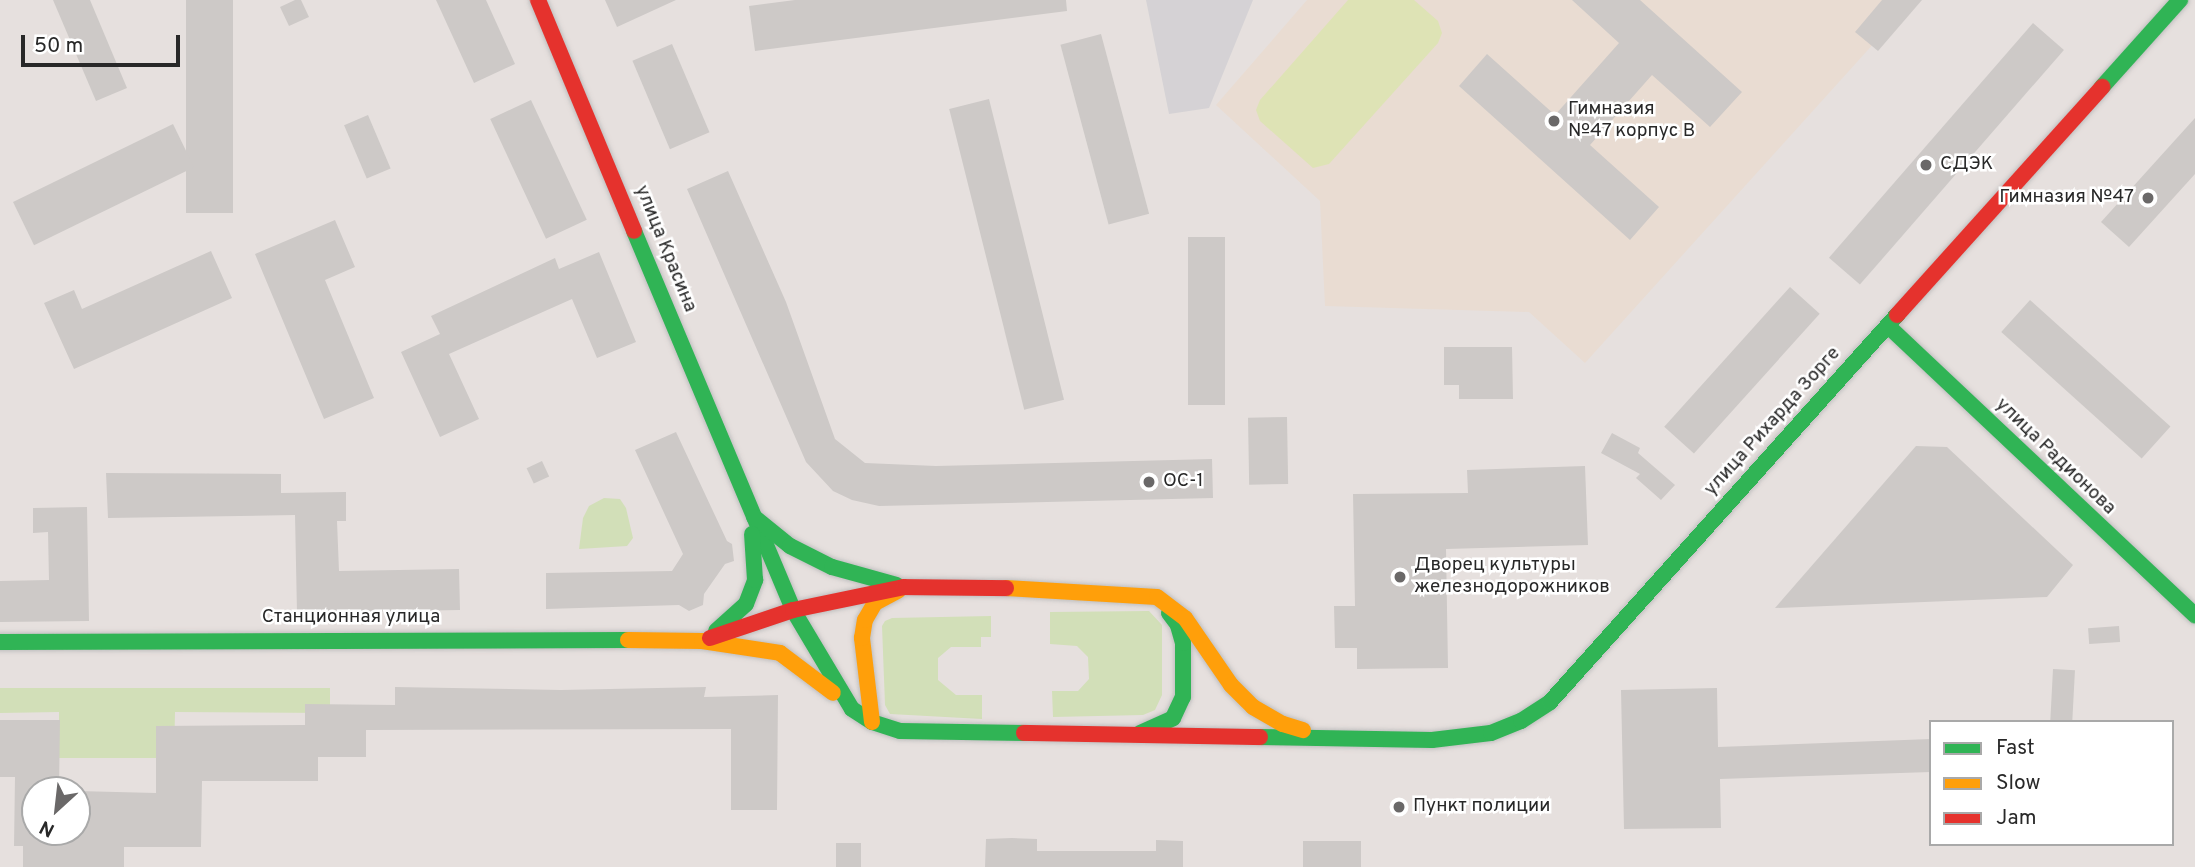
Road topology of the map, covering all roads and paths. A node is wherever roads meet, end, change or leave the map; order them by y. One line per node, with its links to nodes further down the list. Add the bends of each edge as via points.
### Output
1 (538, 0): 4 (main road, улица Красина)
2 (2180, 0): 3 (main road, улица Рихарда Зорге)
3 (1888, 326): 8 (main road, улица Радионова); 14 (main road, улица Рихарда Зорге, via 1550,702 1521,722 1460,739)
4 (751, 515): 5 (main road, via 790,546 832,567); 7 (main road, улица Красина); 9 (main road, via 755,580 746,604)
5 (904, 587): 6 (main road, Станционная улица); 7 (main road, Станционная улица); 12 (main road, via 875,603 864,620)
6 (1157, 597): 13 (main road, via 1178,625 1183,643 1182,697 1173,718); 14 (main road, via 1185,618 1231,685 1253,707 1283,724)
7 (793, 610): 9 (main road, Станционная улица); 11 (main road)
8 (2195, 615)
9 (702, 641): 10 (main road, Станционная улица); 11 (main road, Станционная улица, via 780,653 805,668)
10 (0, 642)
11 (852, 709): 12 (main road)
12 (872, 722): 13 (main road, via 900,731)
13 (1140, 733): 14 (main road)
14 (1330, 737)

